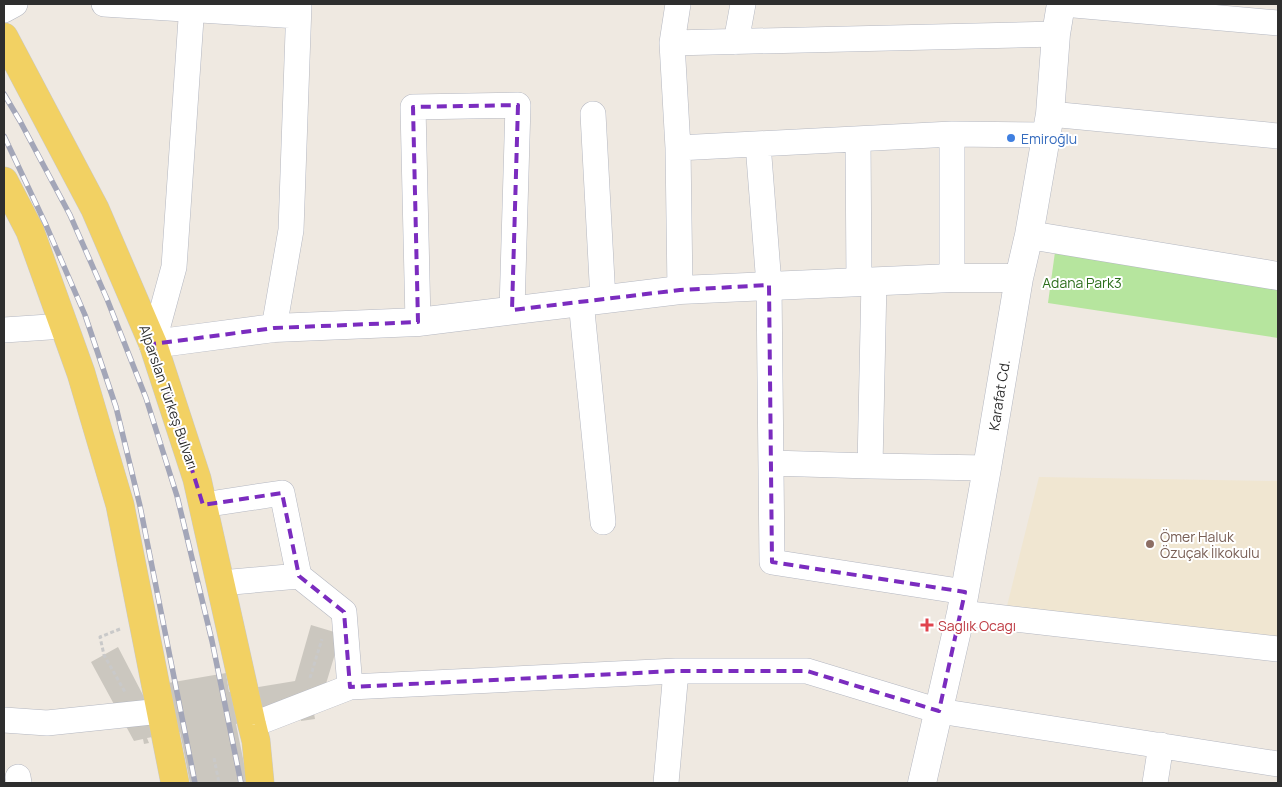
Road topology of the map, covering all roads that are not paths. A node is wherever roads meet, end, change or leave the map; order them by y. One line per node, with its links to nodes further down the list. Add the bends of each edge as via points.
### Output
1 (15, 4): 8 (street)
2 (104, 4): 6 (street)
3 (678, 4): 14 (street)
4 (743, 4): 13 (street)
5 (1062, 4): 10 (street); 11 (main road, Karafat Cd.)
6 (130, 5): 7 (street)
7 (192, 6): 9 (street); 36 (street, via 174,267)
8 (4, 10)
9 (298, 10): 34 (street, via 292,230)
10 (1278, 23)
11 (1056, 34): 13 (street); 16 (main road, Karafat Cd.)
12 (4, 37): 36 (main road, Alparslan Türkeş Bulvarı, via 95,209)
13 (736, 42): 14 (street)
14 (672, 43): 21 (street)
15 (593, 114): 30 (street)
16 (1048, 125): 17 (street); 18 (street); 23 (main road, Karafat Cd.)
17 (952, 134): 19 (street); 25 (street)
18 (1278, 136)
19 (858, 139): 20 (street); 27 (street)
20 (758, 144): 21 (street); 28 (street)
21 (678, 148): 29 (street)
22 (4, 181): 33 (main road, via 30,231)
23 (1029, 235): 24 (main road); 26 (main road, Karafat Cd.)
24 (1278, 276)
25 (952, 278): 26 (main road); 27 (main road)
26 (1019, 278): 39 (main road, Karafat Cd.)
27 (866, 282): 28 (main road); 38 (street)
28 (769, 286): 29 (main road); 37 (street)
29 (680, 290): 30 (main road)
30 (592, 301): 31 (main road); 41 (street)
31 (512, 310): 32 (main road); 32 (street, via 518,105 413,107)
32 (418, 322): 34 (main road)
33 (64, 326): 35 (street); 48 (main road, via 120,505)
34 (274, 328): 36 (main road)
35 (4, 330)
36 (153, 344): 40 (main road, Alparslan Türkeş Bulvarı)
37 (771, 463): 38 (street); 44 (street, via 772,562)
38 (870, 466): 39 (street)
39 (987, 468): 44 (main road, Karafat Cd.)
40 (203, 505): 42 (street, via 282,493); 43 (main road, Alparslan Türkeş Bulvarı)
41 (603, 522)
42 (299, 576): 43 (street); 47 (street, via 344,612)
43 (221, 583): 51 (main road, Alparslan Türkeş Bulvarı)
44 (963, 603): 45 (street); 49 (main road, Karafat Cd.)
45 (1278, 649)
46 (676, 671): 47 (street); 49 (street, via 807,671); 56 (street)
47 (350, 687): 51 (street)
48 (161, 711): 50 (street, via 47,722); 54 (main road)
49 (939, 711): 52 (street); 57 (main road, Karafat Cd.)
50 (4, 720)
51 (252, 725): 55 (main road, Alparslan Türkeş Bulvarı)
52 (1161, 745): 53 (street); 58 (street)
53 (1278, 764)
54 (176, 783)
55 (260, 783)
56 (666, 783)
57 (922, 783)
58 (1155, 783)

